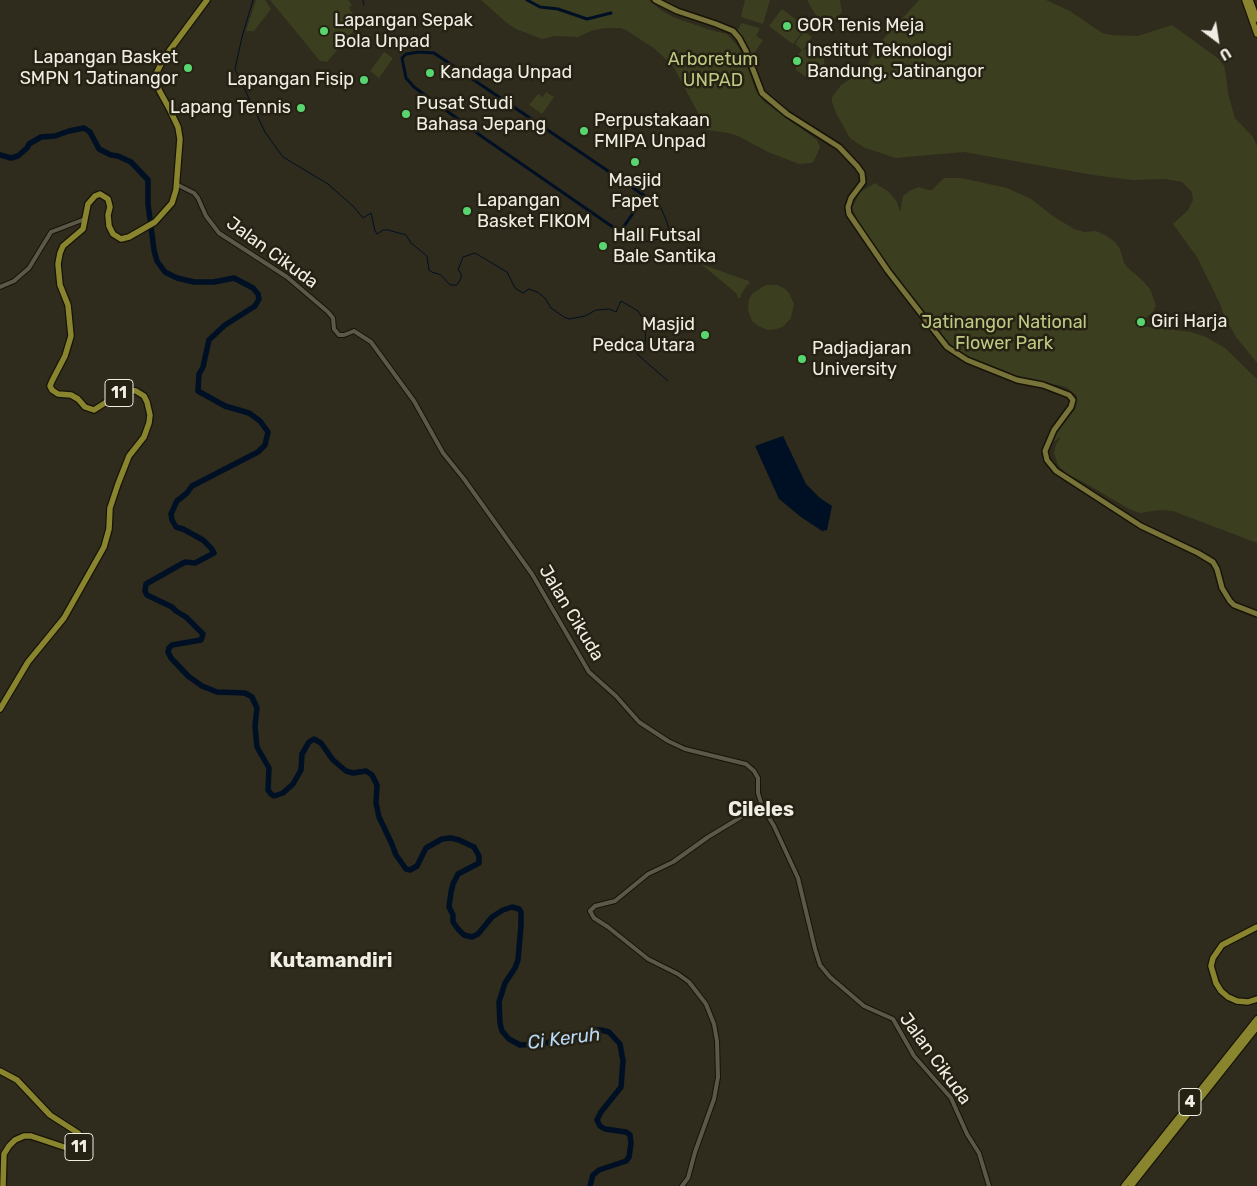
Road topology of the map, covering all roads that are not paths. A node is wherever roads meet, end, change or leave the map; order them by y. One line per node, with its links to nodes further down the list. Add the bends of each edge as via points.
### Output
1 (206, 0): 7 (highway, 11, via 156,74 159,90 180,136)
2 (655, 0): 10 (main road, via 733,31 740,38 762,93 786,114 839,147 857,166 863,182 851,198 848,214 947,347 967,360 1017,380 1069,394 1073,400 1045,451 1046,460 1056,471 1141,526 1213,562 1224,594 1230,601)
3 (1245, 0): 6 (highway)
4 (1250, 0): 5 (highway)
5 (1257, 19)
6 (1257, 34)
7 (176, 184): 8 (highway, 11, via 172,203 155,222 129,237 116,237 109,226 106,196 100,194 91,199); 12 (street, Jalan Cikuda, via 194,193 219,233 287,277 328,312 338,335 354,331 371,342 414,401 443,453 532,574 589,672 638,722 668,741 685,749 749,766 758,778)
8 (85, 220): 9 (street, via 51,232 29,268 14,281); 11 (highway, 11, via 82,231 63,246 59,258 60,285 68,305 70,336 68,350 51,388 55,393 75,397 85,407 94,410 122,392 136,391 144,396 150,424 127,460 114,494 104,547 64,618 28,662)
9 (0, 287)
10 (1257, 614)
11 (0, 709)
12 (761, 805): 19 (street, via 673,862 648,874 615,901 595,906 590,911 594,918 648,959 689,982 706,1004 714,1024 718,1077 714,1099 688,1178); 20 (street, Jalan Cikuda, via 797,873 820,965 864,1006 893,1019 914,1056 951,1098 979,1153)
13 (1257, 927): 14 (highway, via 1222,945 1211,966 1216,983 1228,997 1237,1002)
14 (1257, 999)
15 (1257, 1019): 21 (highway, 4)
16 (1257, 1027): 22 (highway, 4)
17 (0, 1070): 18 (highway, 11, via 17,1080 50,1115 78,1133 82,1140 73,1150 31,1136 15,1140 4,1154)
18 (3, 1186)
19 (682, 1186)
20 (989, 1186)
21 (1124, 1186)
22 (1131, 1186)

